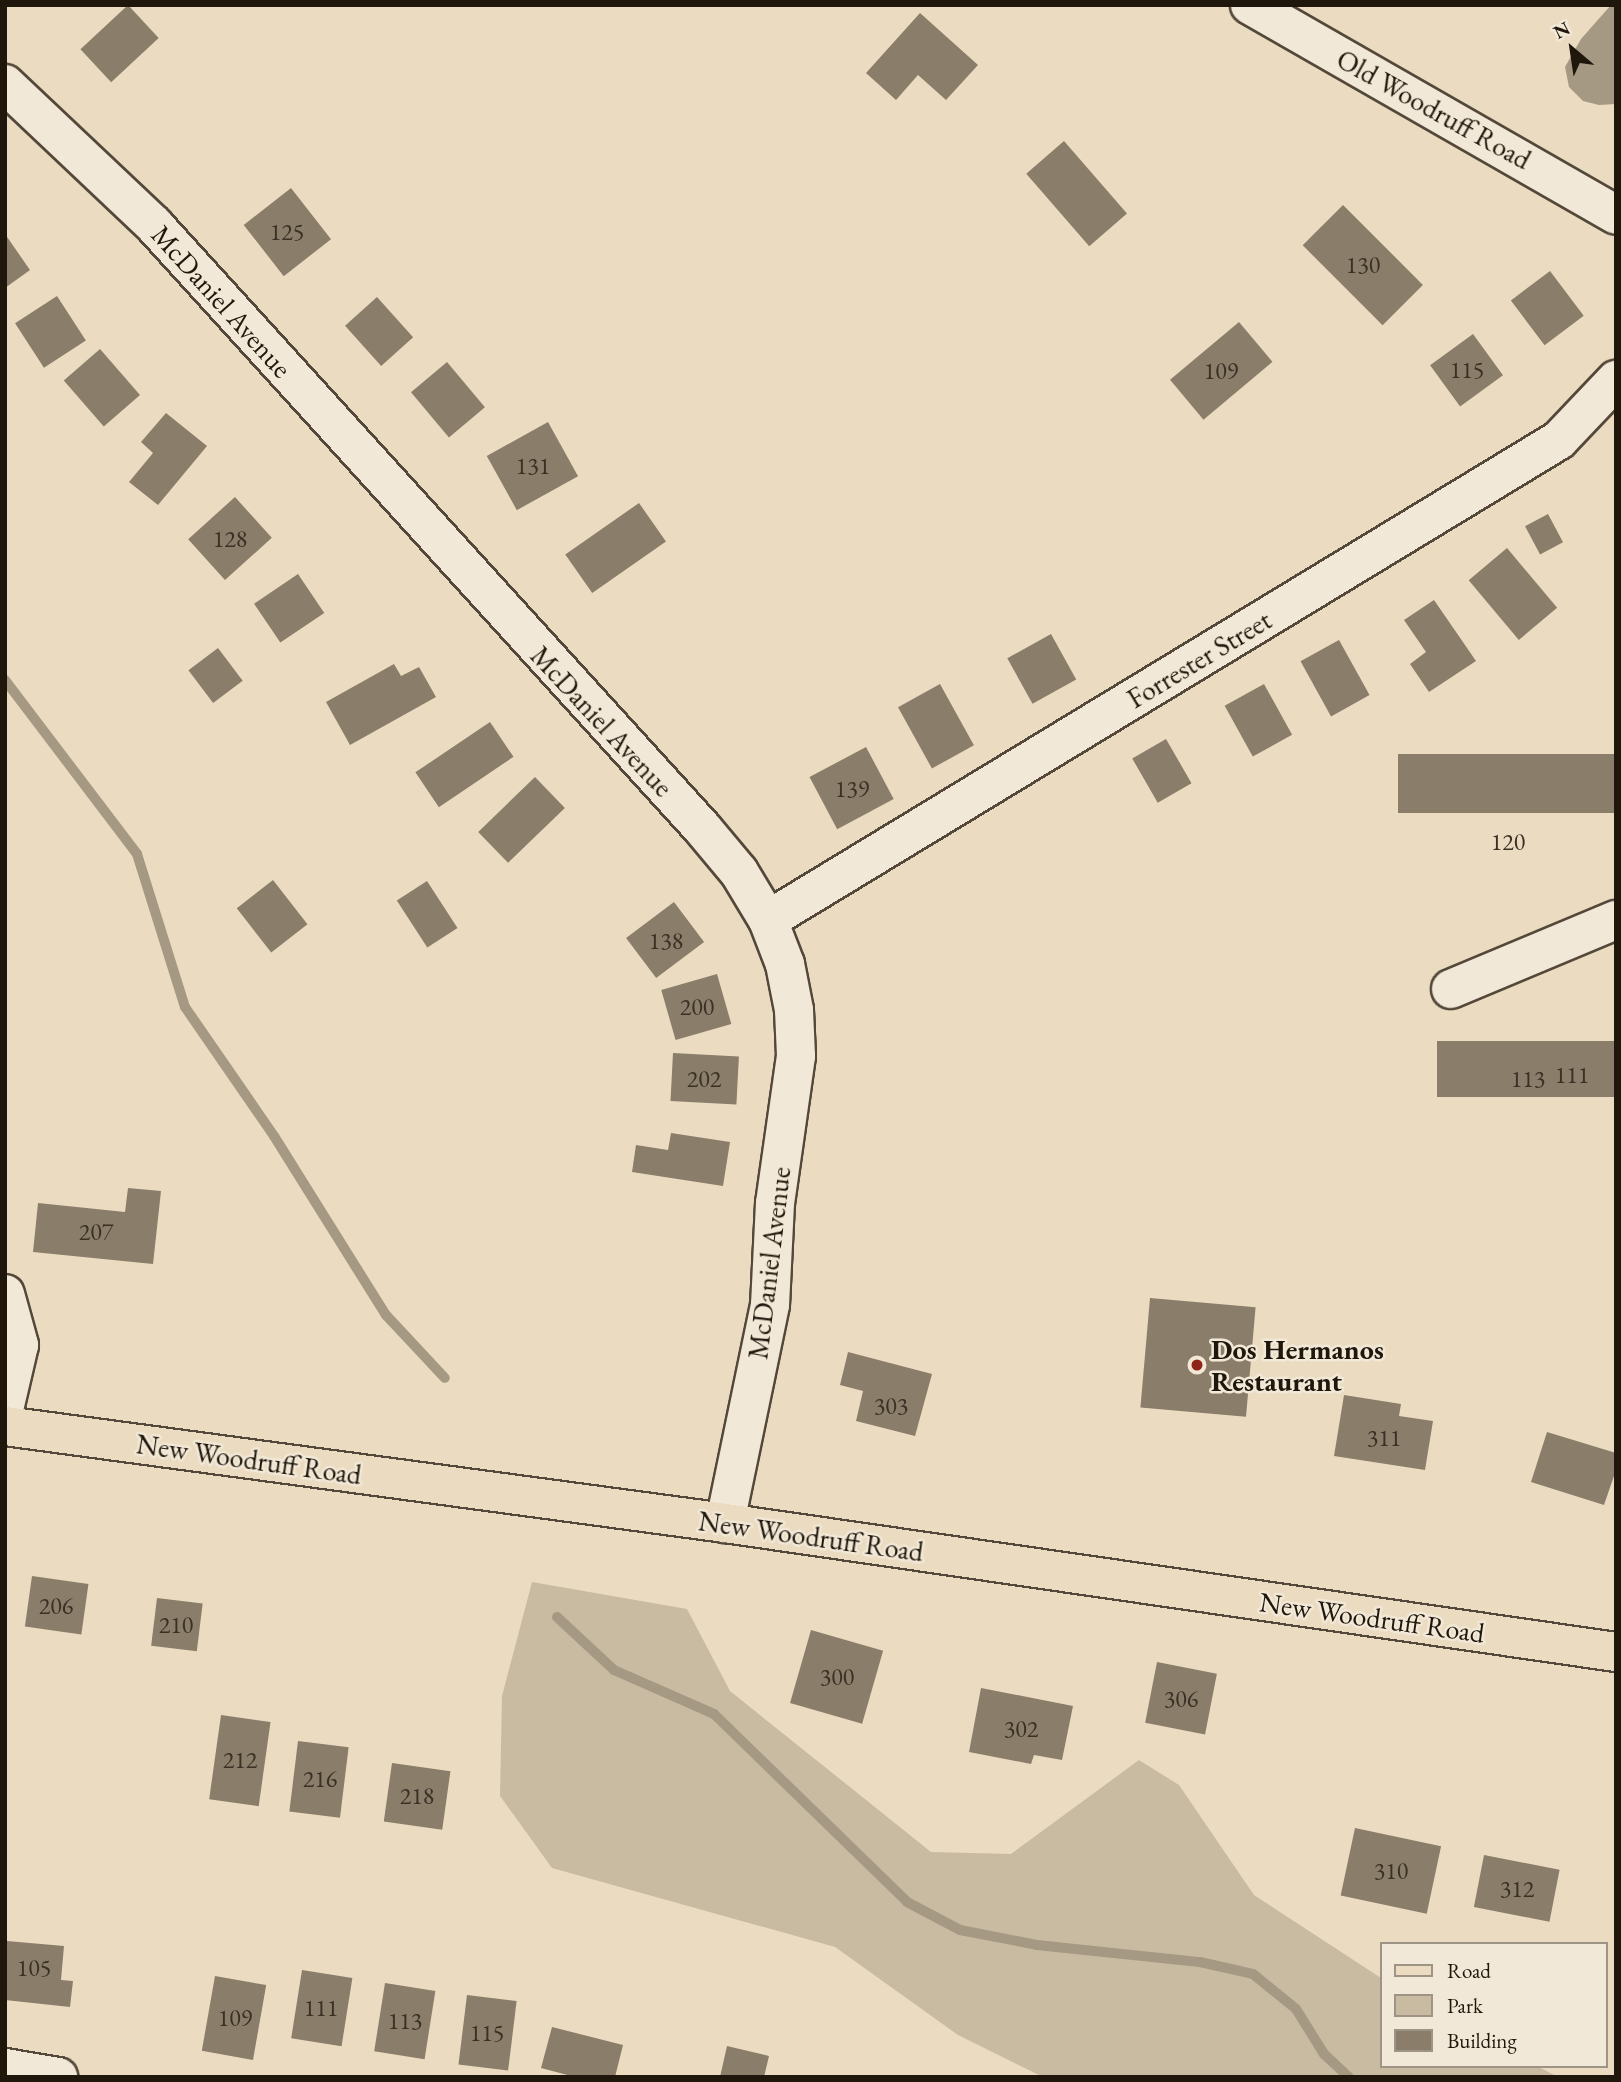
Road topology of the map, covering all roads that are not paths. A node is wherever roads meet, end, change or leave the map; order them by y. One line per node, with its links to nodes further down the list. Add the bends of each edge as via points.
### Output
1 (1250, 5): 3 (street, Old Woodruff Road)
2 (5, 84): 5 (street, McDaniel Avenue, via 154,225 703,830 739,872)
3 (1616, 215)
4 (1616, 380): 5 (street, Forrester Street, via 1559,440)
5 (768, 920): 11 (street, McDaniel Avenue, via 785,964 796,1056 775,1203 770,1306)
6 (1616, 920): 7 (street)
7 (1451, 989)
8 (5, 1294): 9 (street, via 19,1345)
9 (5, 1405)
10 (5, 1426): 11 (main road, New Woodruff Road)
11 (725, 1523): 12 (main road, New Woodruff Road)
12 (1616, 1652)
13 (5, 2068): 14 (street)
14 (58, 2077)

